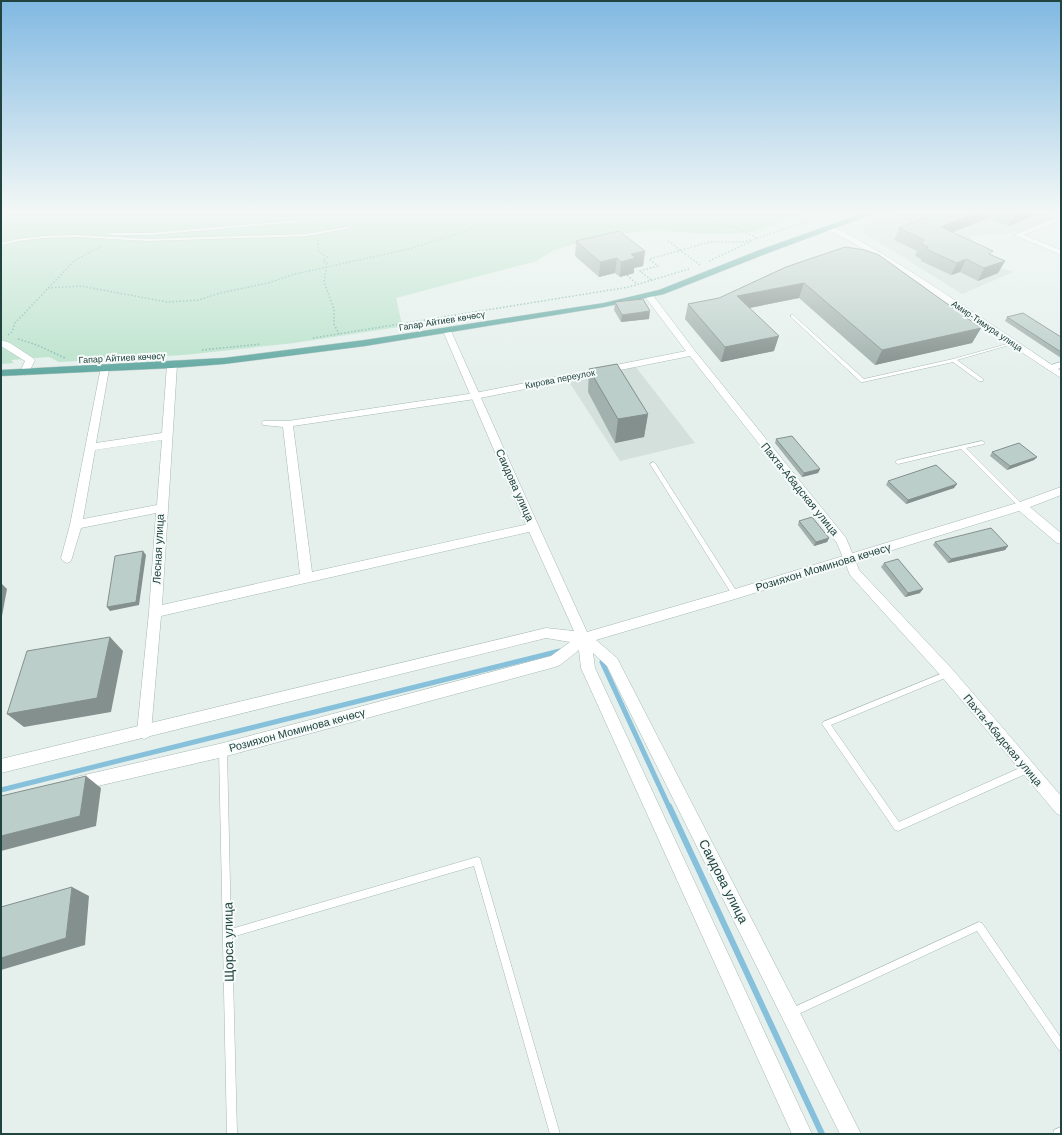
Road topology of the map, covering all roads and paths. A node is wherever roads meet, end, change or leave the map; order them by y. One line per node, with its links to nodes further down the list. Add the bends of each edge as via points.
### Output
1 (69, 266): 11 (path)
2 (335, 266): 6 (path)
3 (658, 266): 9 (path, via 640,271)
4 (729, 266): 12 (main road, Гапар Айтиев көчөсү)
5 (897, 266): 19 (street, Амир-Тимура улица)
6 (326, 268): 11 (path, via 182,302 167,302 81,286); 15 (path, via 324,282 334,309 334,324)
7 (689, 269): 9 (path)
8 (627, 275): 10 (path)
9 (651, 280): 10 (path)
10 (638, 285): 15 (path)
11 (48, 288): 18 (path, via 15,323 12,332)
12 (649, 296): 14 (main road, Гапар Айтиев көчөсү); 22 (street, Пахта-Абадская улица)
13 (792, 316): 24 (lane, via 863,381)
14 (447, 331): 25 (main road, Гапар Айтиев көчөсү); 33 (street, Саидова улица)
15 (339, 334): 17 (path)
16 (15, 338): 23 (path, via 64,358)
17 (308, 338)
18 (4, 340): 29 (street, via 7,345 30,360)
19 (1014, 343): 24 (lane); 27 (street, Амир-Тимура улица)
20 (261, 344): 21 (path)
21 (199, 351)
22 (692, 353): 33 (street, Кирова переулок); 49 (street, Пахта-Абадская улица, via 842,541)
23 (72, 358)
24 (954, 360): 32 (lane)
25 (172, 365): 28 (main road, Гапар Айтиев көчөсү); 36 (street, Лесная улица)
26 (1061, 365): 27 (street)
27 (1051, 368): 31 (street, Амир-Тимура улица)
28 (104, 369): 29 (main road, Гапар Айтиев көчөсү); 38 (street)
29 (25, 372): 30 (main road, Гапар Айтиев көчөсү)
30 (1, 373)
31 (1061, 375)
32 (981, 380)
33 (475, 396): 35 (street, Кирова переулок); 46 (street, Саидова улица)
34 (267, 423): 35 (street, Кирова переулок)
35 (288, 424): 50 (street)
36 (168, 436): 38 (street); 44 (street, Лесная улица)
37 (982, 443): 39 (lane)
38 (90, 447): 45 (street)
39 (963, 448): 40 (lane); 43 (lane)
40 (898, 462)
41 (653, 464): 51 (lane)
42 (1061, 491): 43 (street, Розияхон Моминова көчөсү)
43 (1021, 506): 47 (street); 49 (street, Розияхон Моминова көчөсү)
44 (161, 508): 45 (street); 52 (street, Лесная улица)
45 (76, 525): 48 (street)
46 (533, 527): 50 (street); 53 (street, Саидова улица)
47 (1061, 540)
48 (67, 558)
49 (849, 559): 51 (street, Розияхон Моминова көчөсү); 54 (street, Пахта-Абадская улица, via 854,572)
50 (307, 579): 52 (street)
51 (735, 594): 53 (street, Розияхон Моминова көчөсү)
52 (155, 612): 55 (street, Лесная улица)
53 (584, 638): 55 (street, Розияхон Моминова көчөсү, via 546,633); 56 (street, Розияхон Моминова көчөсү, via 555,661); 62 (street, Саидова улица, via 612,662); 67 (street, Саидова улица, via 588,668)
54 (948, 674): 58 (street, Пахта-Абадская улица); 58 (lane, via 826,724 898,827)
55 (144, 732): 57 (street, Розияхон Моминова көчөсү)
56 (224, 750): 59 (street, Розияхон Моминова көчөсү); 61 (lane, Щорса улица)
57 (1, 766)
58 (1027, 769): 60 (street, Пахта-Абадская улица)
59 (62, 787)
60 (1061, 808)
61 (228, 934): 65 (lane, Щорса улица); 66 (lane, via 477,861)
62 (791, 1013): 63 (lane, via 979,926); 68 (street, Саидова улица)
63 (1061, 1046)
64 (1061, 1132): 69 (lane)
65 (232, 1134)
66 (555, 1134)
67 (802, 1134)
68 (851, 1134)
69 (1058, 1134)

